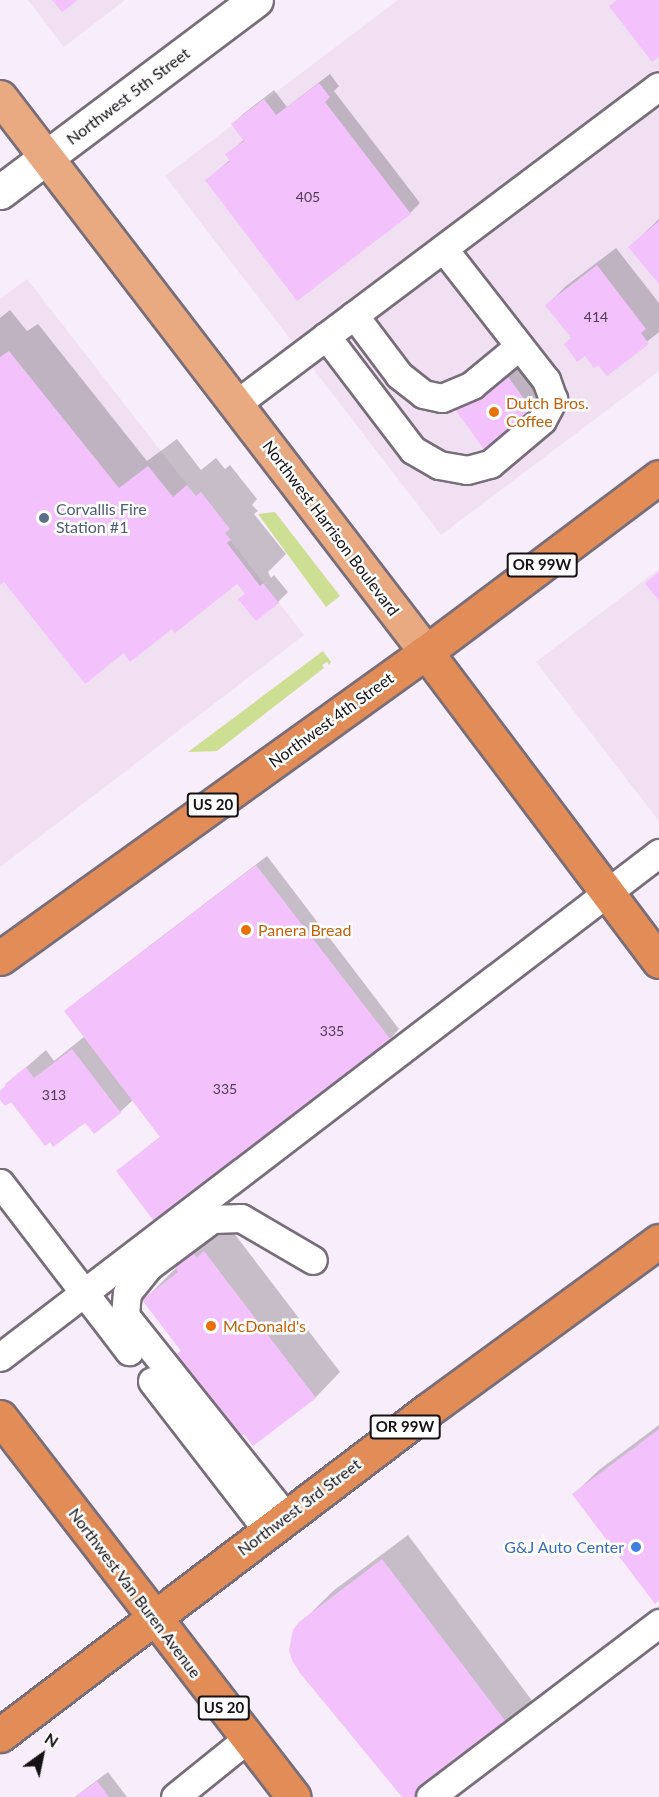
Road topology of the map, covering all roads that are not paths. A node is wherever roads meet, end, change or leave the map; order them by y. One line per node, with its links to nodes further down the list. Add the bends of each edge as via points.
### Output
1 (255, 0): 4 (street, Northwest 5th Street)
2 (659, 86): 6 (lane)
3 (0, 97): 4 (main road, Northwest Harrison Boulevard)
4 (47, 158): 5 (street, Northwest 5th Street); 10 (main road, Northwest Harrison Boulevard)
5 (0, 192)
6 (443, 248): 7 (lane); 9 (lane)
7 (354, 315): 8 (lane); 9 (lane, via 399,375 423,394 442,398 472,385)
8 (326, 336): 9 (lane, via 413,450 439,465 467,470 490,464 542,420 553,399 546,380); 10 (lane)
9 (519, 346)
10 (236, 404): 12 (main road, Northwest Harrison Boulevard)
11 (659, 477): 12 (highway, Northwest 4th Street / OR 99W)
12 (426, 652): 14 (highway, Northwest Harrison Boulevard); 15 (highway, Northwest 4th Street / US 20)
13 (659, 852): 14 (lane)
14 (608, 893): 16 (highway, Northwest Harrison Boulevard); 20 (lane)
15 (0, 958)
16 (659, 961)
17 (0, 1183): 20 (lane)
18 (659, 1240): 23 (highway, Northwest 3rd Street / OR 99W)
19 (313, 1260): 23 (lane, via 241,1218 212,1219 149,1266 127,1293 125,1315)
20 (85, 1293): 21 (lane); 23 (lane)
21 (0, 1357)
22 (0, 1417): 24 (highway, Northwest Van Buren Avenue)
23 (277, 1524): 24 (highway, Northwest 3rd Street / OR 99W)
24 (154, 1618): 26 (highway, Northwest 3rd Street); 27 (highway, Northwest Van Buren Avenue / US 20)
25 (659, 1623): 30 (lane)
26 (0, 1735)
27 (248, 1738): 28 (lane); 29 (highway, Northwest Van Buren Avenue / US 20)
28 (175, 1797)
29 (294, 1797)
30 (430, 1797)

